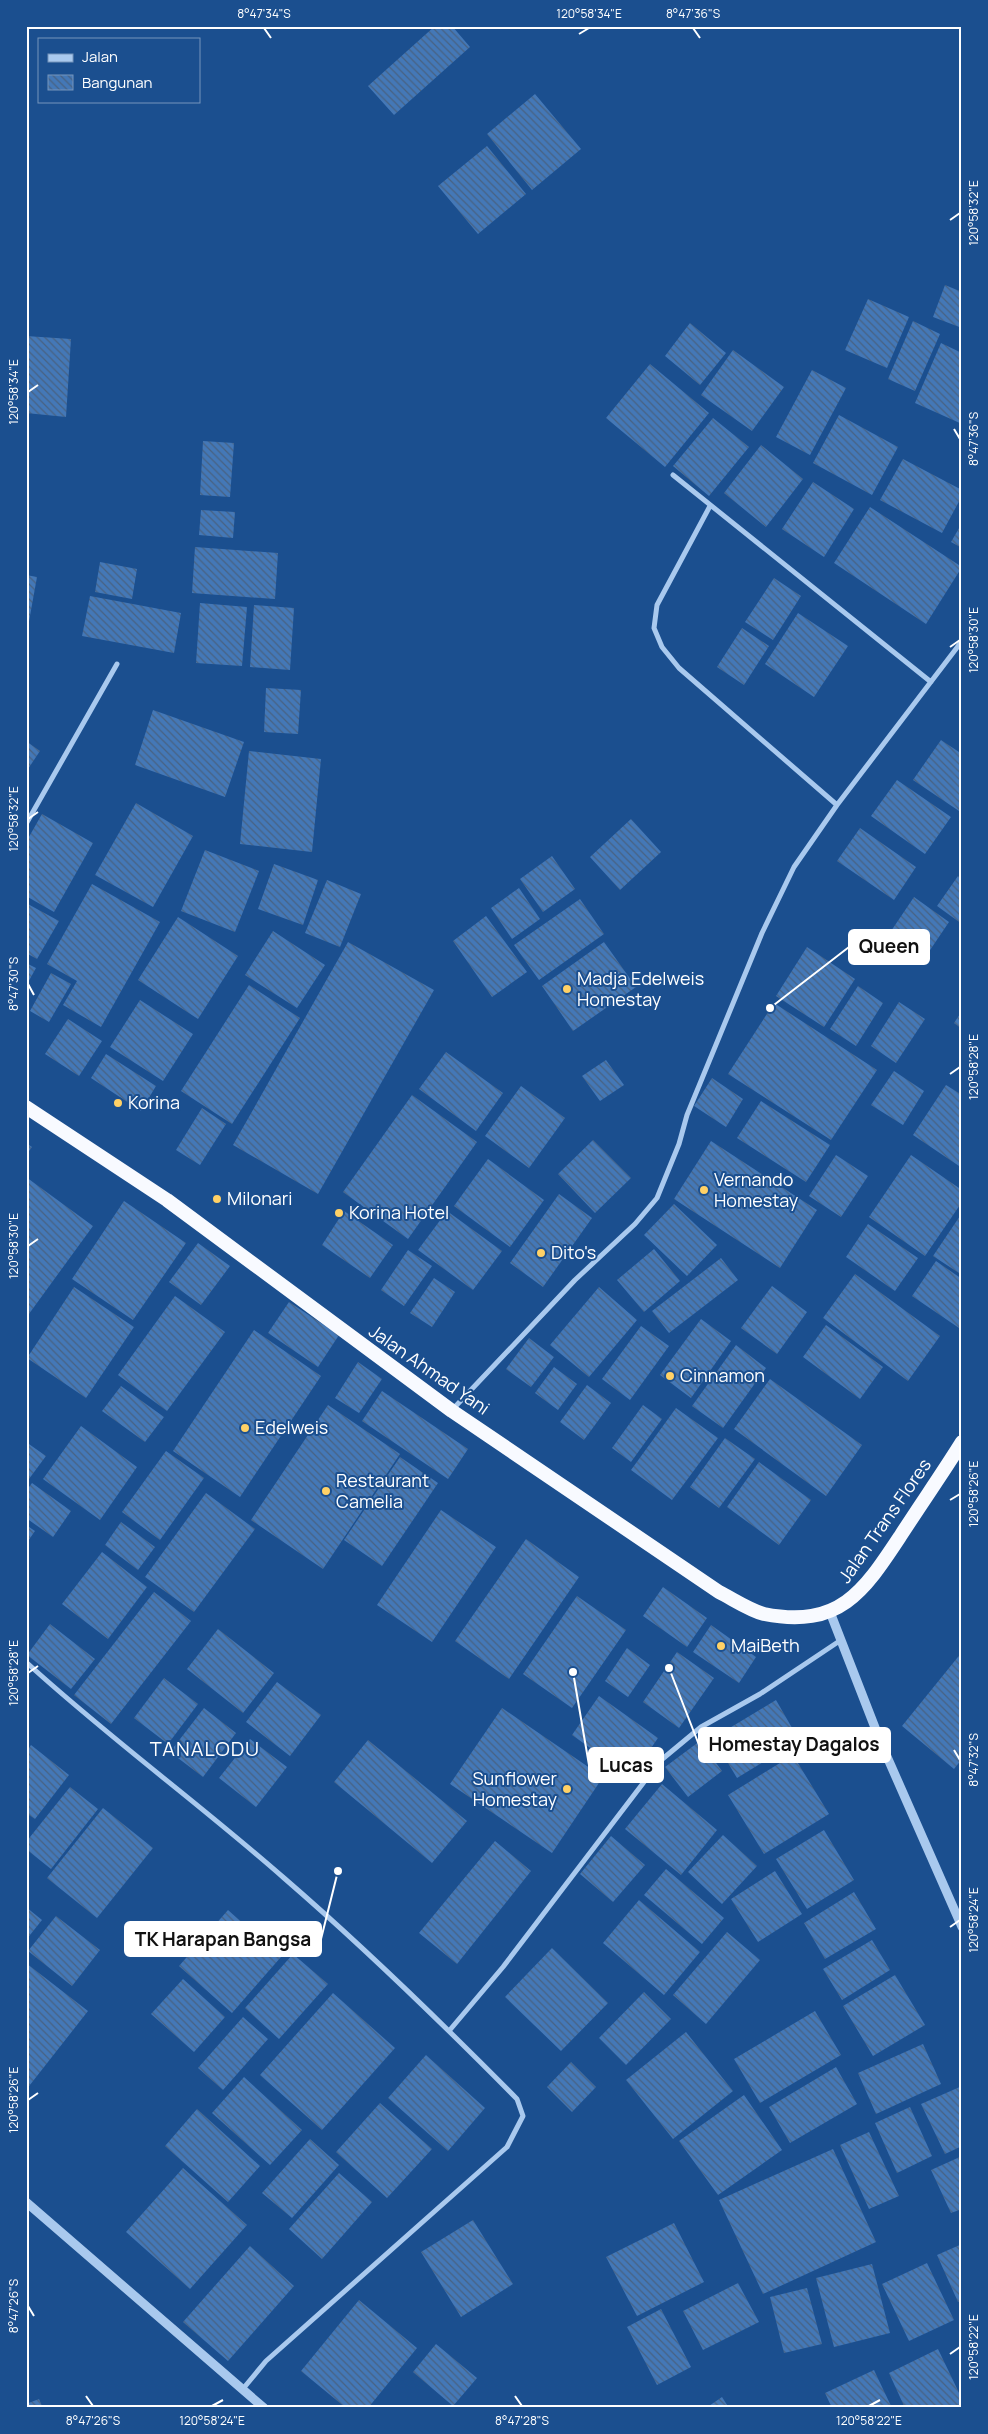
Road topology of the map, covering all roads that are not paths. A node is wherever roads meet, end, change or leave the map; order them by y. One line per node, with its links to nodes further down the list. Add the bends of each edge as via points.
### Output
1 (673, 475): 2 (street)
2 (710, 506): 5 (street); 6 (street, via 657,605 654,628 662,647 679,668)
3 (962, 641): 5 (street)
4 (118, 664): 7 (street)
5 (931, 682): 6 (street)
6 (837, 805): 9 (street, via 794,867 762,933 687,1115 657,1198)
7 (26, 824)
8 (26, 1107): 9 (highway, Jalan Ahmad Yani, via 167,1200)
9 (452, 1410): 11 (highway, Jalan Ahmad Yani, via 720,1592 763,1614 802,1616)
10 (962, 1442): 11 (highway, Jalan Trans Flores, via 867,1583 854,1598)
11 (830, 1612): 12 (street)
12 (841, 1640): 14 (street, via 881,1743); 15 (street, via 760,1694 701,1727 660,1761 503,1967)
13 (26, 1662): 15 (street, via 284,1877 405,1986)
14 (962, 1927)
15 (449, 2031): 17 (street, via 517,2099 523,2116 508,2146 266,2361)
16 (26, 2202): 17 (street)
17 (242, 2390): 18 (street)
18 (264, 2408)

